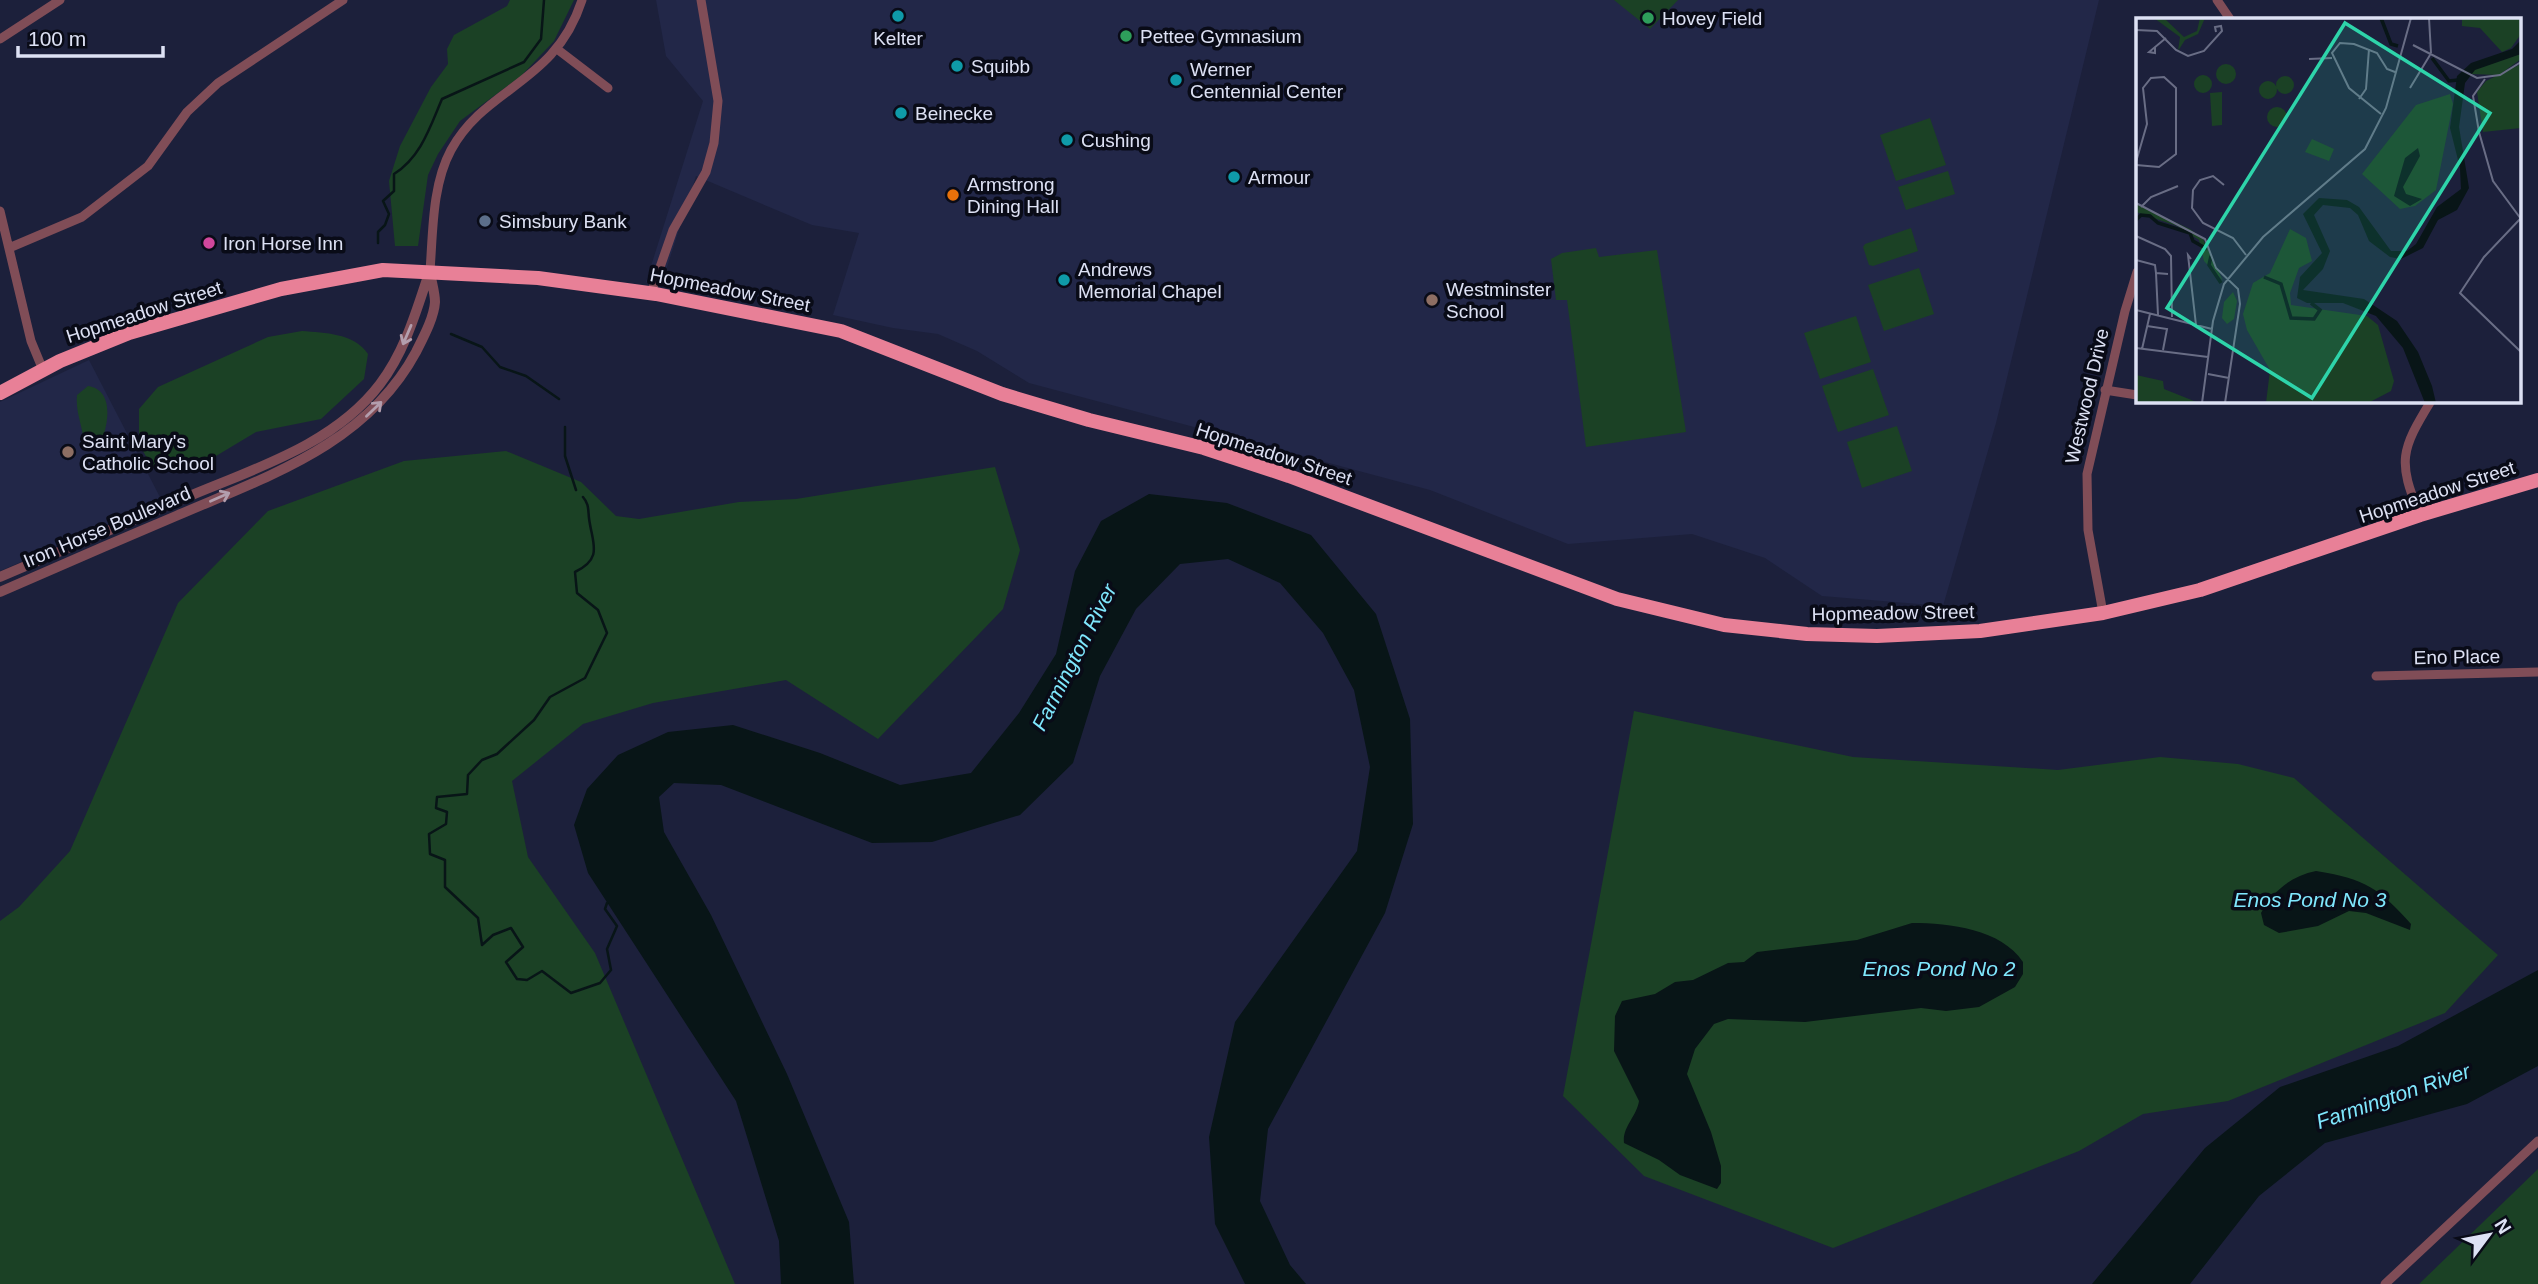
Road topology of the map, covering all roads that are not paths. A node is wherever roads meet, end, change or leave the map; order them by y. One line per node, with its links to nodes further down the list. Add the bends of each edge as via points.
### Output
1 (60, 0): 7 (street)
2 (343, 0): 11 (street, via 218,83 187,112 148,166 82,217)
3 (582, 0): 8 (street)
4 (701, 0): 14 (street, via 718,101 714,143 706,172 673,230)
5 (2217, 0): 6 (street)
6 (2230, 18)
7 (0, 39)
8 (557, 50): 9 (street); 12 (street, via 526,81 470,124 450,152 438,190)
9 (608, 88)
10 (0, 211): 11 (street)
11 (9, 248): 15 (street, via 31,341)
12 (430, 271): 14 (highway, Hopmeadow Street, via 538,278); 15 (highway, Hopmeadow Street, via 383,270 281,289 129,333); 22 (street, Iron Horse Boulevard, one-way to 22, via 397,357 380,384 341,424 283,456); 23 (street, Iron Horse Boulevard, one-way to 12, via 225,495 348,433 403,376 423,339 435,303)
13 (2136, 276): 16 (street, Westwood Drive)
14 (651, 293): 24 (highway, Hopmeadow Street, via 841,331 1002,394 1290,476 1617,599 1724,625 1877,636 1980,631)
15 (43, 370): 17 (highway, Hopmeadow Street)
16 (2105, 390): 18 (street); 24 (street, Westwood Drive, via 2089,456 2086,504)
17 (0, 393)
18 (2136, 395)
19 (2430, 402): 21 (street, via 2405,448 2407,481)
20 (2538, 480): 21 (highway, Hopmeadow Street)
21 (2420, 515): 24 (highway, Hopmeadow Street, via 2200,590)
22 (0, 577)
23 (0, 592)
24 (2103, 614)
25 (2538, 672): 26 (street, Eno Place)
26 (2376, 676)
27 (2538, 1141): 28 (street)
28 (2385, 1284)

